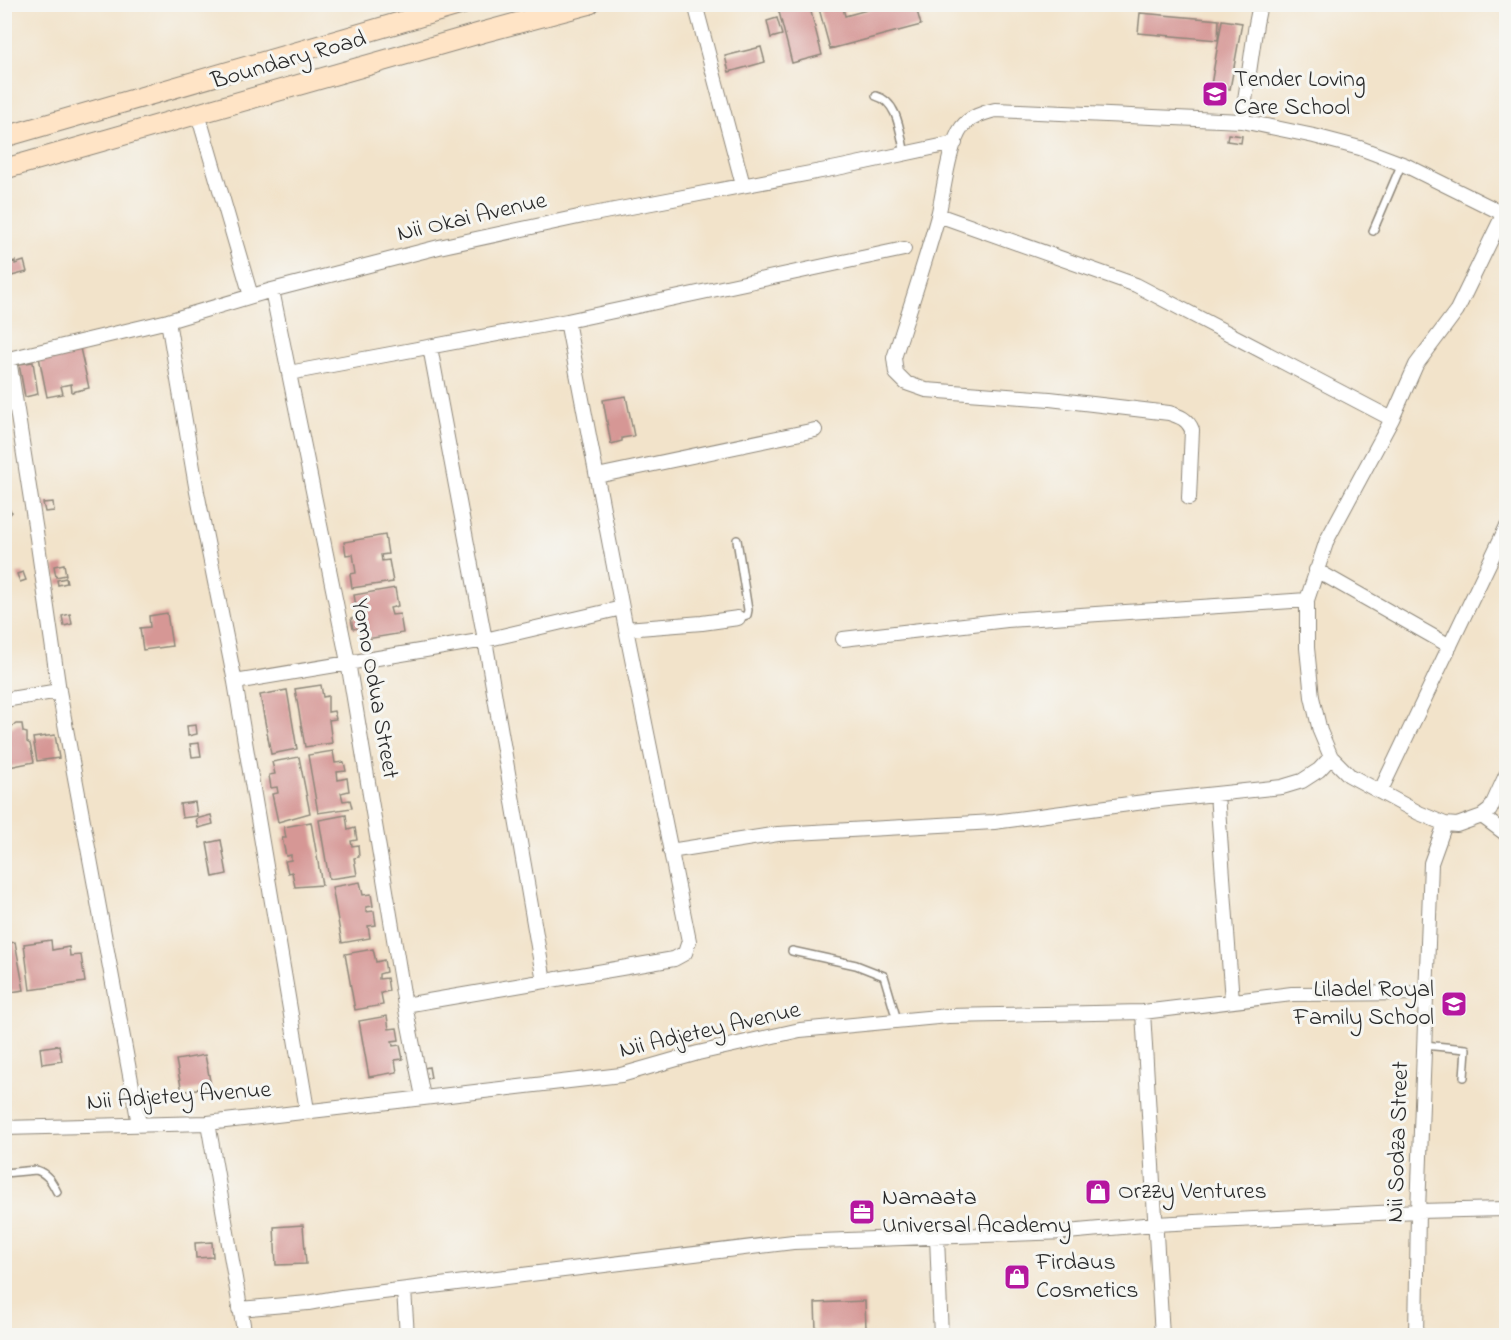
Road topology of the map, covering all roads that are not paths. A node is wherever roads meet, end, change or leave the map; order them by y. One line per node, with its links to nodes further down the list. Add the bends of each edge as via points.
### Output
1 (464, 4): 8 (main road, Boundary Road)
2 (589, 4): 6 (main road, Boundary Road)
3 (695, 4): 13 (street)
4 (1260, 4): 7 (street)
5 (876, 96): 10 (lane, via 892,107)
6 (198, 114): 12 (main road, Boundary Road); 19 (street)
7 (1242, 121): 9 (street, via 995,110 968,121); 11 (street, via 1314,135)
8 (4, 137)
9 (955, 143): 10 (street, Nii Okai Avenue); 15 (street)
10 (905, 154): 13 (street, Nii Okai Avenue)
11 (1402, 163): 14 (street); 16 (lane)
12 (4, 169)
13 (743, 185): 18 (street, Nii Okai Avenue, via 583,216)
14 (1505, 214): 25 (street, via 1457,310 1416,365)
15 (938, 215): 25 (street, via 1136,285); 28 (street, via 894,358 896,373 906,383 926,390 1050,399 1180,417 1189,422 1192,430)
16 (1373, 231)
17 (904, 249): 21 (street)
18 (272, 290): 19 (street, Nii Okai Avenue); 24 (street, Yomo Odua Street)
19 (251, 296): 20 (street, Nii Okai Avenue)
20 (168, 321): 23 (street, Nii Okai Avenue); 40 (street)
21 (567, 321): 22 (street); 27 (street)
22 (430, 347): 24 (street); 37 (street)
23 (7, 359): 41 (street)
24 (289, 373): 39 (street, Yomo Odua Street)
25 (1392, 419): 31 (street, via 1327,540)
26 (814, 430): 27 (street)
27 (597, 476): 33 (street)
28 (1189, 498)
29 (1506, 528): 38 (street)
30 (737, 540): 34 (lane, via 748,610 747,615)
31 (1316, 570): 32 (street); 38 (street)
32 (1306, 600): 36 (street, via 1007,620); 43 (street, via 1312,697)
33 (622, 608): 35 (street); 37 (street)
34 (738, 618): 35 (street)
35 (626, 629): 50 (street)
36 (843, 639)
37 (485, 640): 39 (street); 52 (street)
38 (1450, 646): 45 (street)
39 (348, 662): 40 (street); 55 (street, Yomo Odua Street)
40 (235, 682): 61 (street)
41 (59, 691): 42 (street); 63 (street)
42 (4, 700)
43 (1331, 757): 45 (street, via 1349,775); 46 (street, via 1302,781)
44 (1506, 775): 47 (street, via 1490,810)
45 (1380, 792): 48 (street)
46 (1217, 794): 50 (street, via 994,822 778,834); 54 (street)
47 (1482, 816): 48 (street, via 1457,825); 49 (street)
48 (1445, 824): 53 (street, Nii Sodza Street, via 1431,863)
49 (1506, 834)
50 (670, 851): 52 (street, via 689,941 685,952 674,959)
51 (792, 951): 57 (lane, via 856,965 884,976)
52 (544, 981): 55 (street)
53 (1426, 993): 54 (street, Nii Adjetey Avenue, via 1292,994); 58 (street, Nii Sodza Street)
54 (1232, 1001): 56 (street, Nii Adjetey Avenue)
55 (405, 1005): 60 (street, Yomo Odua Street)
56 (1143, 1012): 57 (street, Nii Adjetey Avenue); 69 (street)
57 (897, 1020): 60 (street, Nii Adjetey Avenue, via 800,1030 698,1053 621,1076)
58 (1424, 1045): 59 (lane, via 1466,1049); 68 (street, Nii Sodza Street)
59 (1464, 1077)
60 (423, 1097): 61 (street, Nii Adjetey Avenue)
61 (308, 1110): 62 (street, Nii Adjetey Avenue)
62 (208, 1123): 63 (street, Nii Adjetey Avenue); 72 (street)
63 (139, 1124): 64 (street, Nii Adjetey Avenue)
64 (4, 1128)
65 (4, 1173): 66 (lane, via 36,1170 51,1180)
66 (57, 1192)
67 (1506, 1209): 68 (street)
68 (1418, 1211): 69 (street); 77 (street, Nii Sodza Street)
69 (1155, 1224): 70 (street); 76 (street)
70 (937, 1237): 71 (street, via 793,1242); 75 (street)
71 (404, 1290): 72 (street); 74 (street)
72 (239, 1309): 73 (street)
73 (245, 1335)
74 (407, 1335)
75 (941, 1335)
76 (1161, 1335)
77 (1416, 1335)

